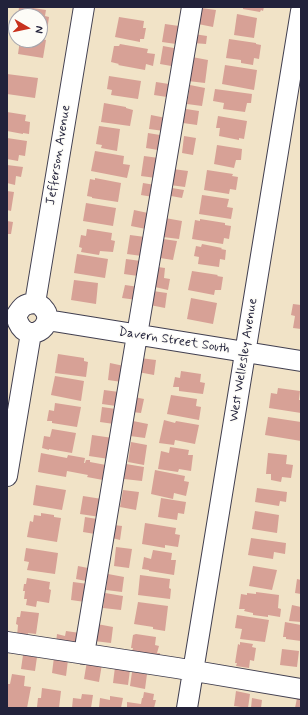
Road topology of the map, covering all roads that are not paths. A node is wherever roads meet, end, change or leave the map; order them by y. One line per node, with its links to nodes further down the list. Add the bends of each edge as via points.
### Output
1 (84, 7): 4 (street, Jefferson Avenue)
2 (192, 7): 8 (street)
3 (301, 11): 9 (street, West Wellesley Avenue)
4 (35, 303): 5 (street, via 23,306); 6 (street, via 44,308)
5 (12, 315): 7 (street, via 19,326)
6 (47, 320): 7 (street, via 42,330); 8 (street, Davern Street South)
7 (31, 333): 11 (street)
8 (137, 335): 9 (street, Davern Street South); 13 (street)
9 (245, 352): 10 (street, Davern Street South); 14 (street, West Wellesley Avenue)
10 (301, 361)
11 (7, 476)
12 (7, 642): 13 (street)
13 (84, 654): 14 (street)
14 (193, 671): 15 (street); 16 (street, West Wellesley Avenue)
15 (301, 687)
16 (187, 708)

